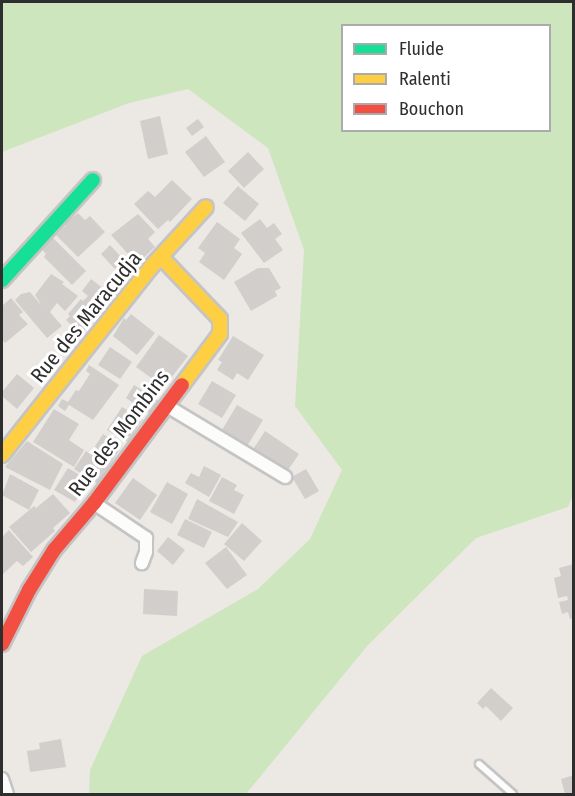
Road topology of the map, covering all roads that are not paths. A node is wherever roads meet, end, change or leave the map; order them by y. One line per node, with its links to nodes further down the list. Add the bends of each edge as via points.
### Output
1 (93, 180): 4 (street)
2 (206, 207): 3 (street, Rue des Maracudja)
3 (162, 258): 5 (street, Rue des Mombins, via 220,319 221,326 220,334); 6 (street, Rue des Maracudja)
4 (2, 280)
5 (167, 406): 7 (street); 8 (street, Rue des Mombins)
6 (2, 455)
7 (285, 477)
8 (94, 503): 9 (street, via 146,538); 10 (street, Rue des Mombins, via 43,567)
9 (142, 562)
10 (2, 644)
11 (479, 764): 14 (lane)
12 (2, 779): 13 (street)
13 (7, 795)
14 (513, 795)

